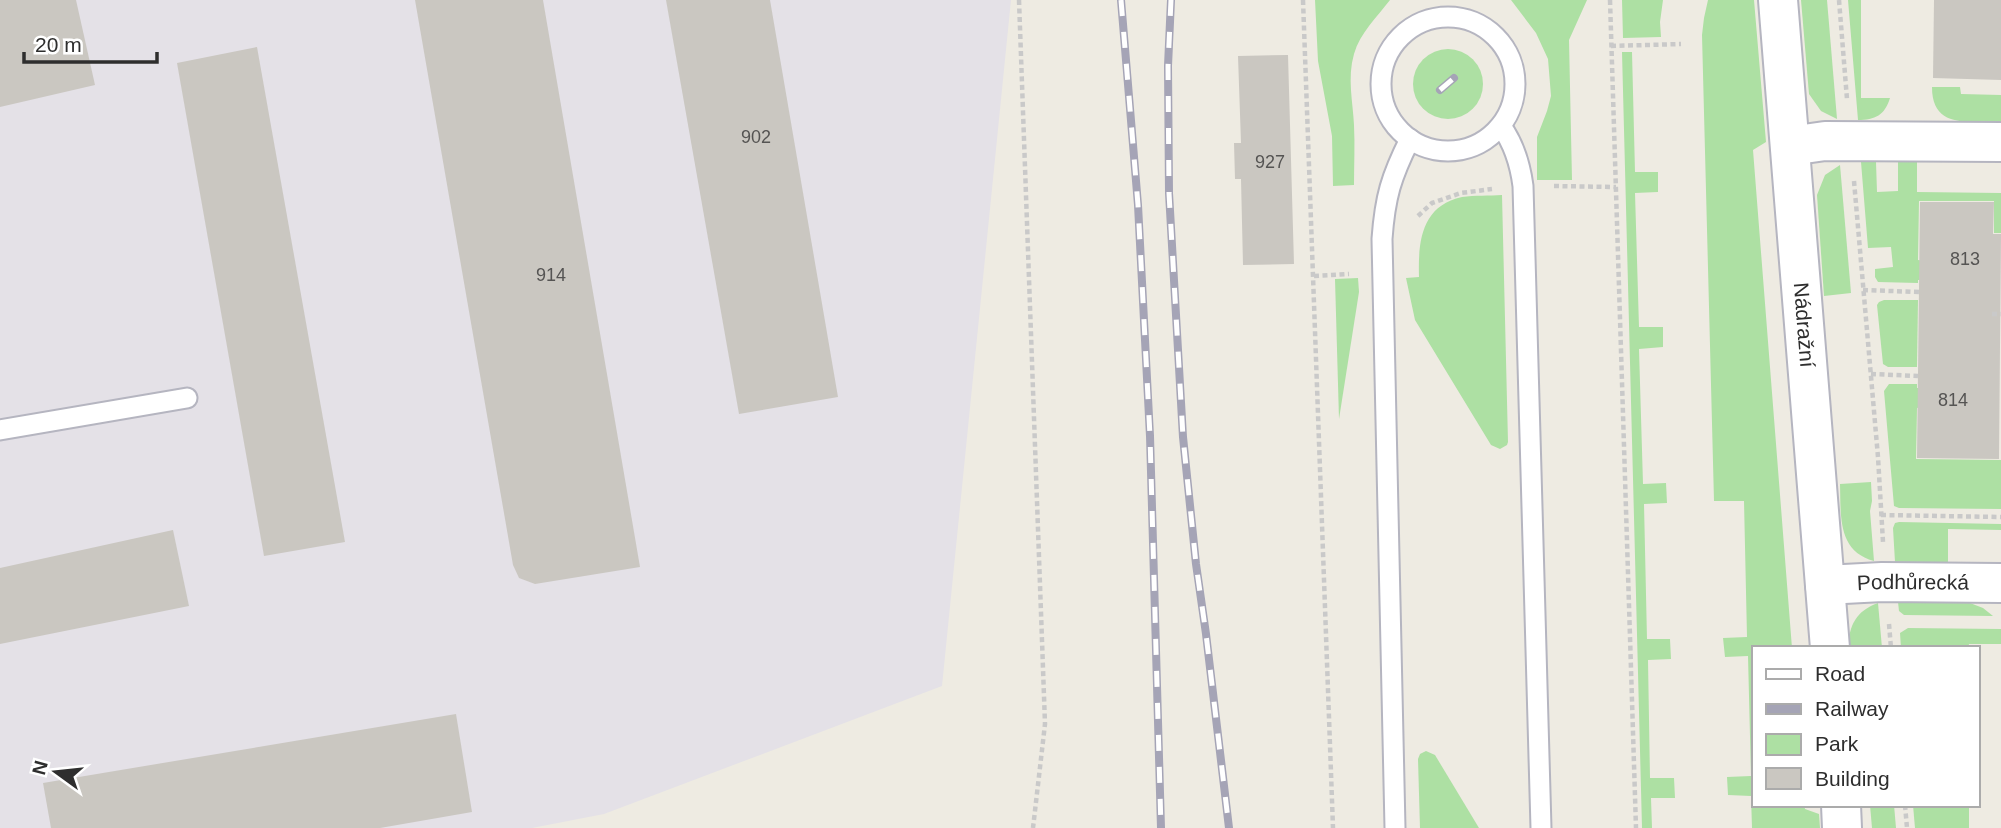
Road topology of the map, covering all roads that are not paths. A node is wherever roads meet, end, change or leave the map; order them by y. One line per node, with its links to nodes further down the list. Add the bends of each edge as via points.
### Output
1 (1778, 0): 6 (street, Nádražní)
2 (1449, 9): 3 (lane, via 1488,30 1509,55 1515,89); 4 (lane, via 1411,29 1396,43 1382,73 1388,113)
3 (1501, 126): 4 (lane, via 1480,143 1454,151 1428,148); 14 (lane, via 1517,155 1523,186)
4 (1410, 139): 13 (lane, via 1384,207 1382,239)
5 (2001, 142): 6 (street, via 1825,141)
6 (1790, 146): 10 (street, Nádražní)
7 (187, 398): 8 (lane)
8 (0, 430)
9 (2001, 583): 10 (street, Podhůrecká)
10 (1825, 585): 11 (street, Nádražní)
11 (1830, 646)
12 (1841, 807): 15 (street)
13 (1395, 828)
14 (1541, 828)
15 (1842, 828)

